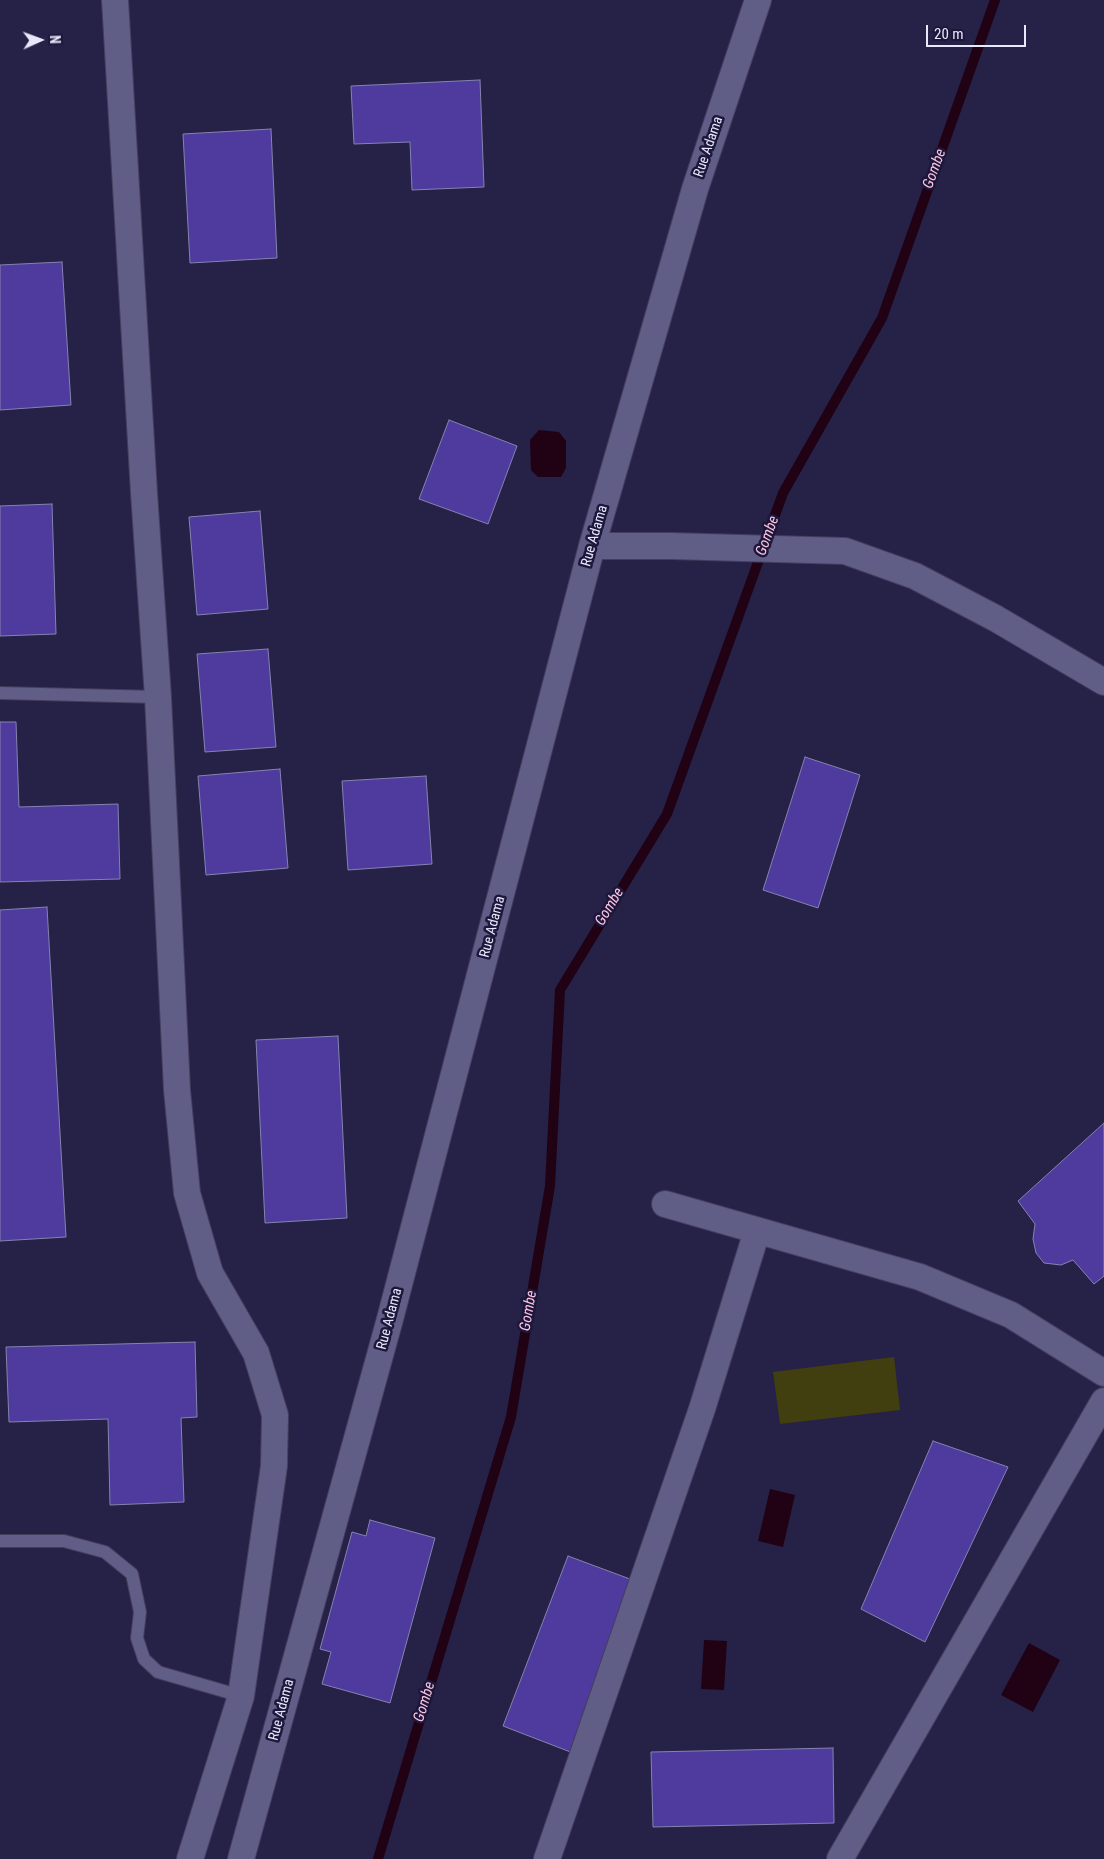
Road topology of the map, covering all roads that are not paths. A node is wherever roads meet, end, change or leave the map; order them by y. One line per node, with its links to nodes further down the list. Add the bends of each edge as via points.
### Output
1 (115, 0): 6 (street)
2 (758, 0): 3 (street, Rue Adama, via 695,189)
3 (592, 546): 4 (street, via 845,551 915,576 995,618); 14 (street, Rue Adama, via 390,1319)
4 (1104, 682)
5 (0, 693): 6 (lane)
6 (158, 697): 12 (street, via 177,1090 187,1193 210,1273 256,1353 275,1415 274,1466)
7 (665, 1204): 8 (street)
8 (758, 1231): 9 (street, via 920,1277 1011,1315); 15 (street, via 702,1409)
9 (1104, 1373)
10 (1104, 1401): 16 (street)
11 (0, 1541): 12 (lane, via 64,1541 105,1552 132,1574 140,1612 137,1638 144,1659 158,1672)
12 (241, 1696): 13 (street)
13 (190, 1859)
14 (241, 1859)
15 (547, 1859)
16 (840, 1859)

